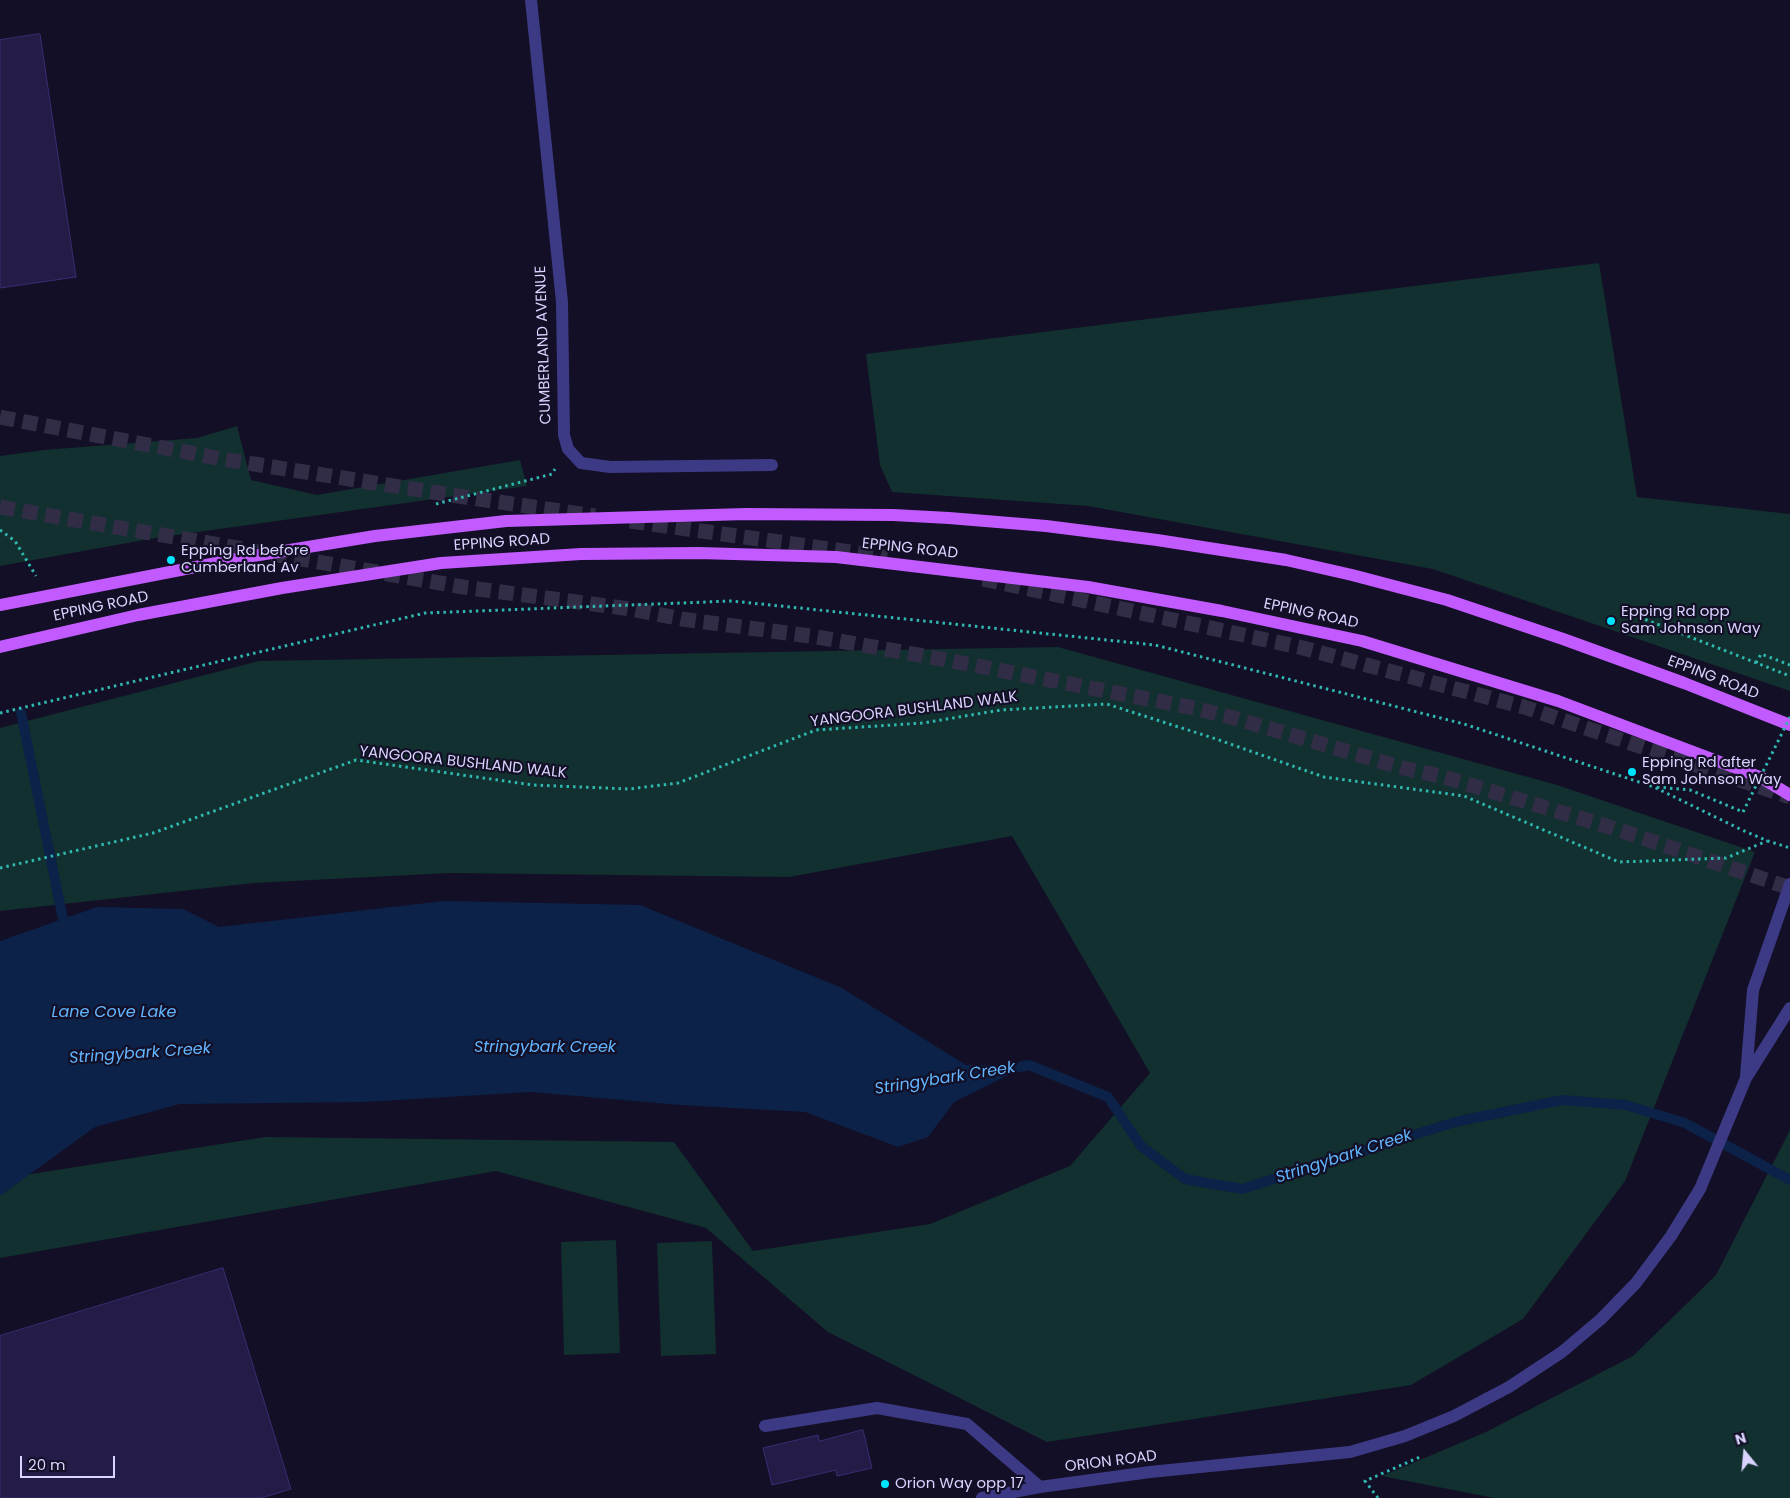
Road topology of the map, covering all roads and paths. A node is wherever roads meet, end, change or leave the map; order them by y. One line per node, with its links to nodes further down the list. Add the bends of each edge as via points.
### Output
1 (531, 0): 2 (street, CUMBERLAND AVENUE, via 562,302 564,435 568,449 581,463 610,467)
2 (772, 465)
3 (0, 605): 11 (main road, EPPING ROAD, via 355,539 506,521 746,514 948,518 1157,540 1286,560 1352,576 1447,600 1563,639)
4 (1621, 610): 6 (path)
5 (0, 646): 13 (main road, EPPING ROAD, via 138,615 441,563 581,554 836,557 1088,587 1222,611 1362,642 1558,701 1760,777)
6 (1755, 663): 7 (path, via 1761,654); 8 (path)
7 (1790, 665)
8 (1790, 676)
9 (0, 713): 12 (path, via 424,612 732,601 1155,645 1464,724)
10 (1790, 717): 12 (path, bridge, via 1743,812 1690,790)
11 (1790, 725)
12 (1654, 787): 14 (path)
13 (1790, 795)
14 (1768, 841): 15 (path); 16 (path, YANGOORA BUSHLAND WALK, via 1726,858 1619,862 1464,796 1324,777 1107,704 1001,710 923,723 816,730 678,782 629,789 533,785 356,760 153,833)
15 (1790, 848)
16 (0, 868)
17 (1790, 884): 19 (street, via 1753,990)
18 (1790, 1008): 19 (street)
19 (1746, 1078): 21 (street, ORION ROAD, via 1700,1189 1636,1283 1562,1352 1509,1387 1454,1416 1405,1436 1350,1452 1150,1472)
20 (765, 1426): 21 (street, via 877,1408 968,1424)
21 (1040, 1487): 22 (street, ORION ROAD)
22 (982, 1498)

